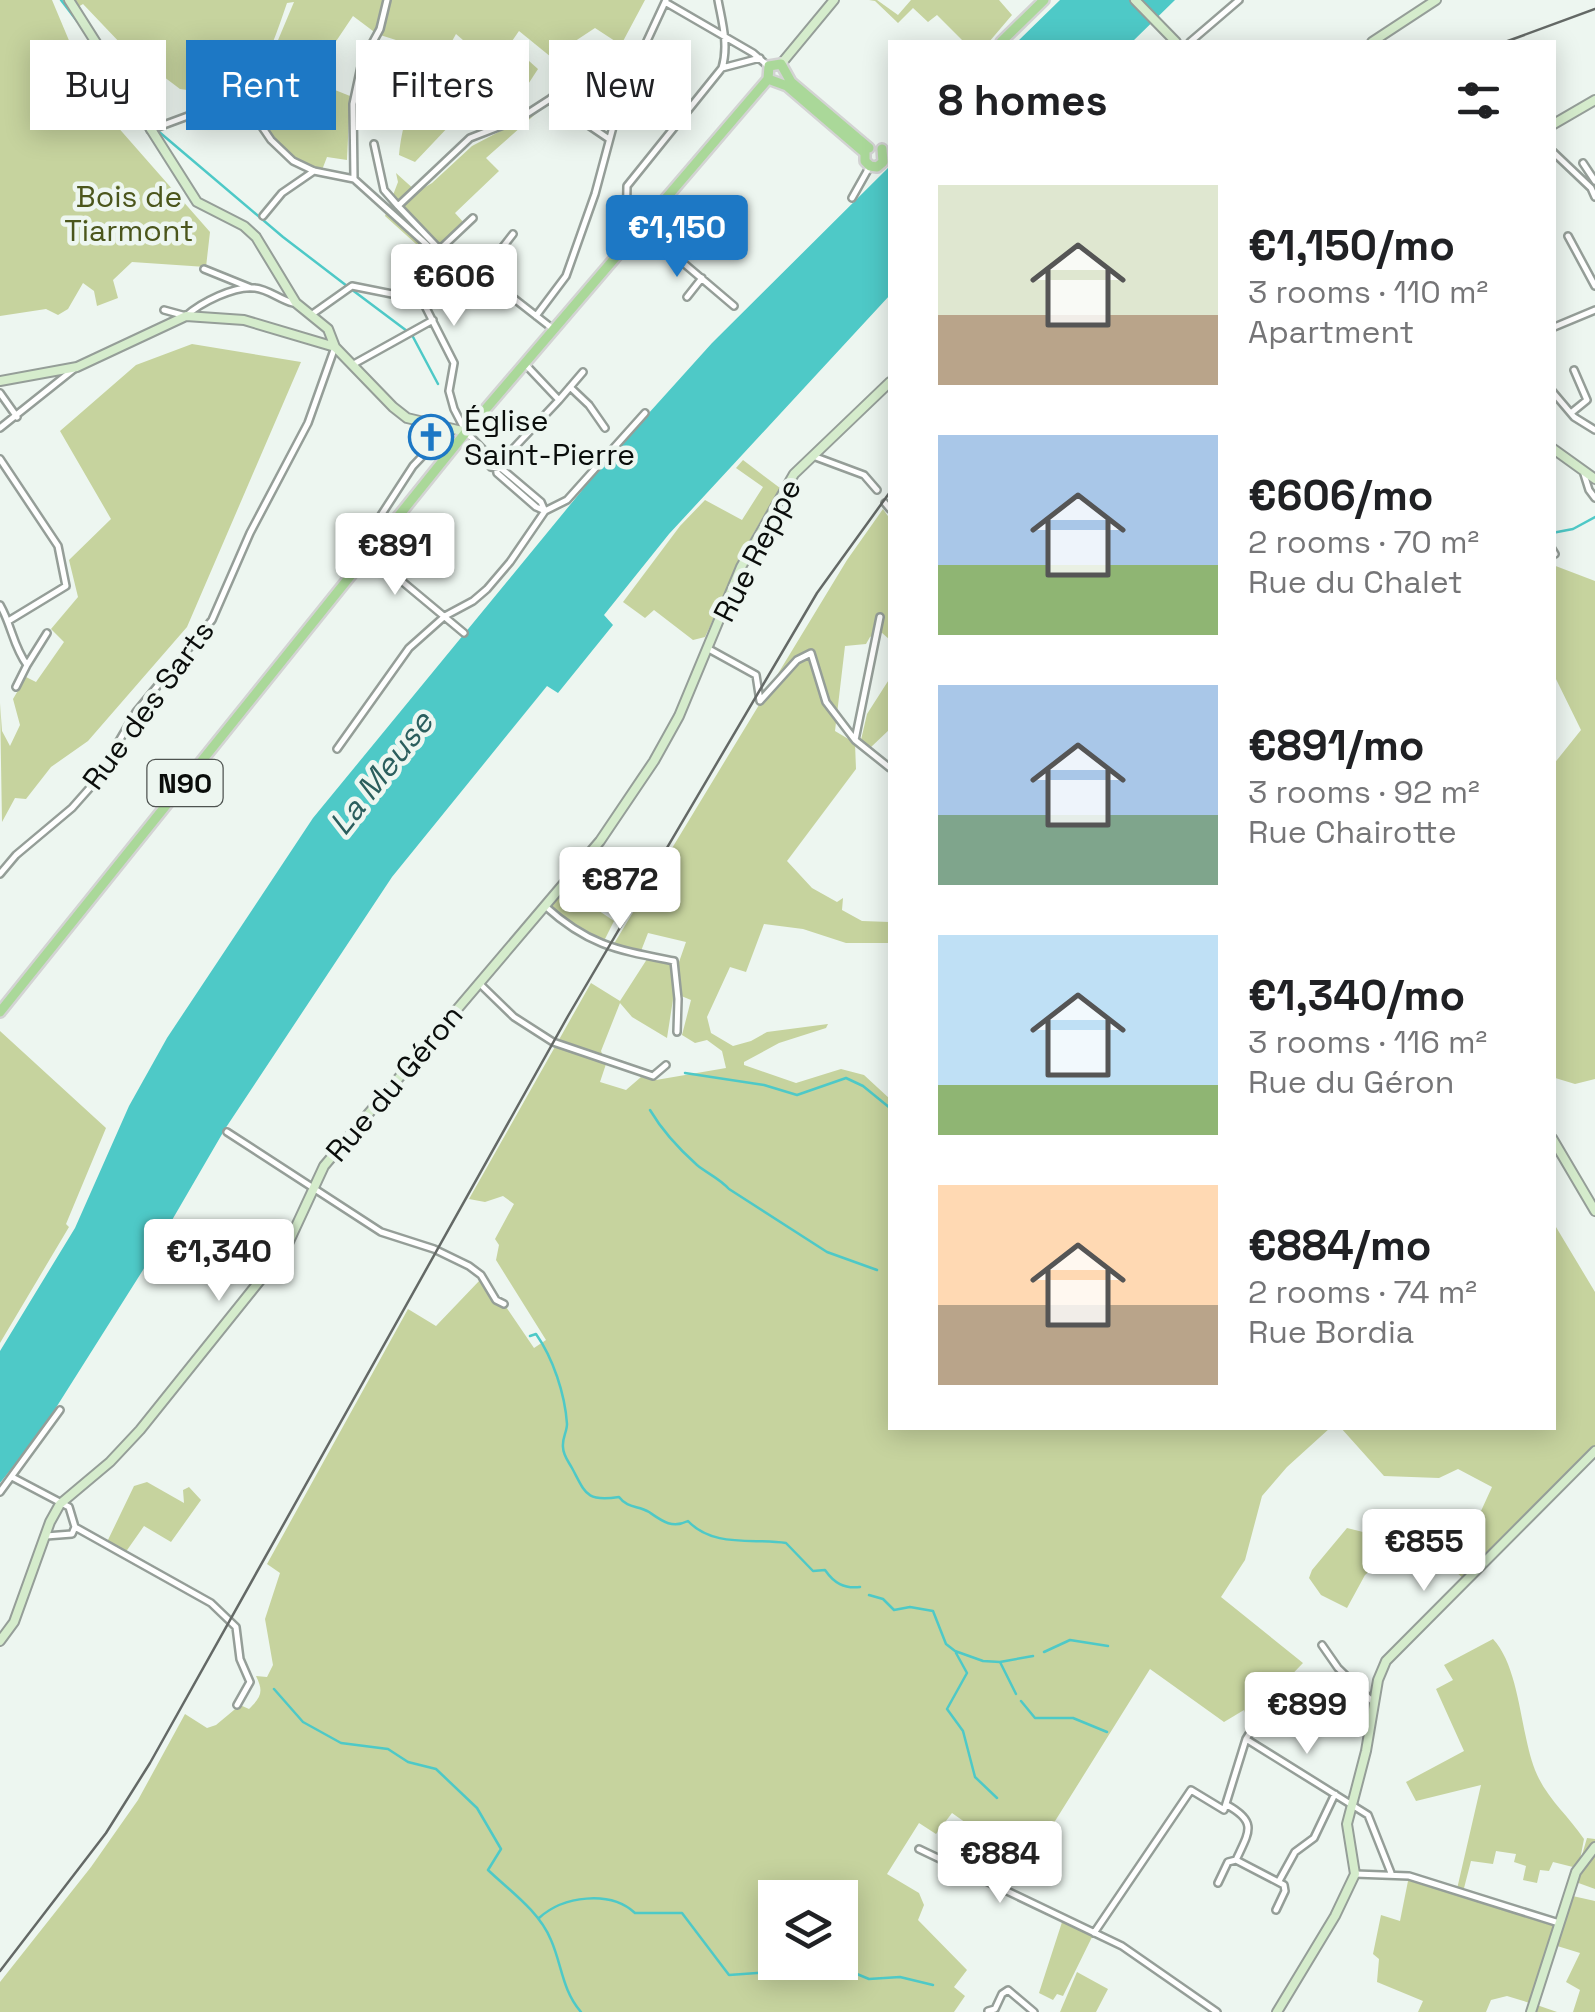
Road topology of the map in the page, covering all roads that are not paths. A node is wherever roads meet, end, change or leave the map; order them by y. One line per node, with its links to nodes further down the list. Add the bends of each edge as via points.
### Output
1 (69, 0): 11 (street)
2 (387, 0): 36 (street, via 353,104)
3 (718, 0): 10 (street)
4 (834, 0): 17 (street)
5 (1044, 0): 12 (main road)
6 (1135, 0): 13 (street)
7 (1239, 0): 14 (street)
8 (1436, 0): 15 (street)
9 (666, 1): 10 (street); 28 (street, via 620,97)
10 (724, 36): 16 (street); 19 (street)
11 (94, 40)
12 (1004, 40)
13 (1174, 40)
14 (1192, 40)
15 (1375, 40)
16 (760, 58): 18 (street); 19 (street)
17 (781, 64): 18 (main road); 21 (main road)
18 (768, 66): 20 (main road)
19 (722, 68): 46 (street, via 627,186)
20 (768, 79): 21 (main road); 43 (main road, N90)
21 (783, 79): 30 (main road)
22 (549, 100): 40 (street, via 470,138)
23 (1595, 100): 24 (street)
24 (1556, 123)
25 (166, 124): 35 (street, via 237,90 271,140)
26 (150, 130): 55 (street, via 197,202 256,237)
27 (596, 130): 28 (street)
28 (610, 139): 61 (street, via 566,276)
29 (374, 144): 40 (street, via 384,190)
30 (867, 151): 31 (main road); 34 (main road)
31 (887, 152): 34 (main road, via 877,167)
32 (1556, 154): 37 (street)
33 (1583, 163): 37 (street)
34 (870, 166): 39 (street)
35 (314, 171): 36 (street); 41 (street)
36 (354, 179): 47 (street)
37 (1594, 186): 38 (street)
38 (1595, 196)
39 (852, 198)
40 (398, 206): 47 (street)
41 (262, 216)
42 (473, 218): 47 (street)
43 (641, 227): 46 (main road, N90); 50 (street)
44 (512, 234): 49 (street)
45 (1568, 236): 51 (street)
46 (630, 241): 64 (main road, N90)
47 (438, 252): 49 (street, via 453,250); 54 (street)
48 (204, 269): 52 (street)
49 (482, 274): 61 (street)
50 (702, 278): 53 (street); 56 (street)
51 (1595, 286)
52 (252, 288): 55 (street); 59 (street)
53 (687, 296)
54 (422, 300): 60 (street, via 352,286); 62 (street)
55 (296, 303): 60 (street)
56 (734, 306)
57 (164, 310): 59 (street)
58 (1595, 310): 63 (street)
59 (186, 316): 65 (street, via 244,320); 68 (street)
60 (311, 316): 65 (street, via 328,329)
61 (536, 316): 64 (street)
62 (433, 320): 67 (street); 84 (street, via 455,368 450,399)
63 (1556, 326)
64 (553, 329): 66 (main road, N90)
65 (335, 347): 67 (street); 107 (street, Rue des Sarts, via 308,424 212,620 136,712 96,782)
66 (524, 363): 76 (street); 84 (main road, N90)
67 (352, 365): 81 (street, via 407,418)
68 (76, 367): 71 (street); 79 (street)
69 (1574, 370): 77 (street, via 1586,400)
70 (584, 372): 73 (street)
71 (0, 382)
72 (888, 384): 86 (street, Rue Reppe)
73 (570, 388): 76 (street); 82 (street)
74 (0, 393): 79 (street)
75 (1556, 396): 77 (street)
76 (559, 400): 88 (street)
77 (1570, 413): 83 (street)
78 (645, 414): 93 (street, via 568,500)
79 (17, 417): 80 (street)
80 (0, 428)
81 (449, 428): 84 (street); 94 (street, via 376,520 363,542)
82 (604, 428)
83 (1595, 430)
84 (466, 432): 88 (street); 94 (main road, N90)
85 (1556, 451): 89 (street)
86 (810, 455): 91 (street, via 864,475); 101 (street, Rue Reppe, via 741,567)
87 (0, 459): 98 (street, via 58,546 66,586)
88 (496, 467): 93 (street)
89 (1584, 474): 90 (street); 92 (street)
90 (1595, 479)
91 (876, 490)
92 (1595, 498)
93 (546, 511): 96 (street, via 486,589)
94 (369, 552): 96 (street); 110 (main road, N90)
95 (0, 606): 98 (street)
96 (445, 616): 100 (street); 105 (street, via 410,648)
97 (880, 617): 104 (street)
98 (10, 620): 102 (street)
99 (47, 634): 102 (street)
100 (464, 634)
101 (708, 648): 104 (street, Rue Reppe, via 756,675 760,701 811,653 826,702); 108 (street, Rue Reppe, via 654,761)
102 (27, 665): 103 (street)
103 (16, 687)
104 (855, 740): 106 (street)
105 (337, 748)
106 (888, 766)
107 (0, 874)
108 (545, 906): 109 (street, Rue Reppe); 111 (street, via 608,948 676,964)
109 (479, 983): 112 (street, via 514,1017 566,1048 653,1076); 115 (street, Rue du Géron)
110 (0, 1012)
111 (677, 1032)
112 (666, 1065)
113 (227, 1132): 115 (street, Rue du Géron)
114 (1556, 1145): 116 (street)
115 (313, 1186): 117 (street, Rue du Géron, via 381,1232 469,1266); 122 (street, Rue du Géron, via 277,1260 140,1430)
116 (1595, 1211)
117 (504, 1304)
118 (60, 1410): 120 (street)
119 (1595, 1451): 128 (street, via 1392,1654)
120 (12, 1478): 121 (street); 122 (street)
121 (0, 1492)
122 (60, 1504): 123 (street, via 68,1507); 124 (street)
123 (75, 1528): 124 (street); 129 (street, via 230,1620 250,1682)
124 (46, 1536): 125 (street, via 14,1622)
125 (0, 1641)
126 (1322, 1645): 128 (street)
127 (1276, 1691): 130 (street)
128 (1374, 1702): 132 (street)
129 (237, 1705)
130 (1246, 1740): 131 (street); 133 (street)
131 (1335, 1794): 132 (street); 139 (street, via 1314,1838 1294,1852)
132 (1351, 1804): 137 (street, via 1368,1814); 138 (street, via 1346,1834)
133 (1227, 1805): 136 (street, via 1249,1825); 143 (street, via 1224,1810 1191,1790)
134 (1595, 1847): 142 (street, via 1578,1868)
135 (920, 1849): 143 (street)
136 (1236, 1860): 139 (street); 140 (street, via 1228,1862)
137 (1391, 1873): 138 (street); 142 (street)
138 (1356, 1874): 147 (street)
139 (1279, 1881): 141 (street, via 1285,1891)
140 (1218, 1883)
141 (1276, 1910)
142 (1559, 1923): 148 (street)
143 (1094, 1933): 146 (street)
144 (988, 2011): 145 (street, via 1008,1990)
145 (1034, 2012)
146 (1218, 2012)
147 (1276, 2012)
148 (1531, 2012)

